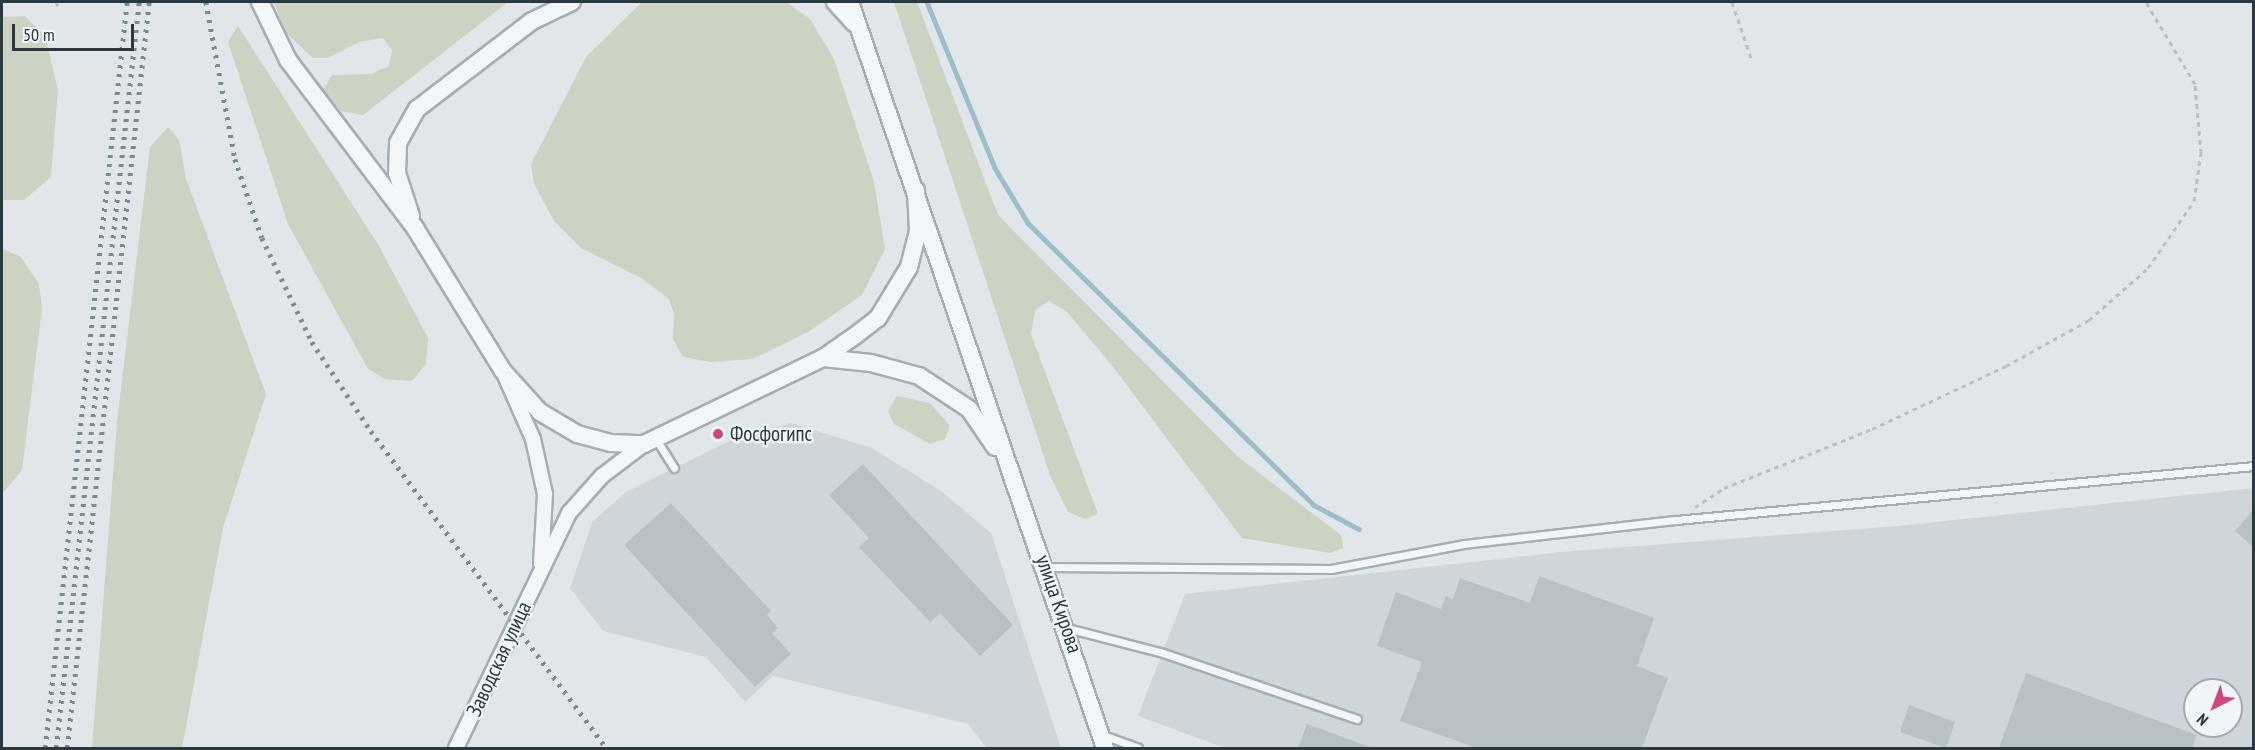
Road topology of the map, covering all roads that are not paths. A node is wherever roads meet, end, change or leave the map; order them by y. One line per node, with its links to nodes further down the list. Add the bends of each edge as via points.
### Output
1 (260, 2): 9 (street, via 288,60)
2 (547, 2): 6 (street)
3 (572, 2): 6 (street)
4 (835, 2): 7 (street)
5 (850, 2): 7 (street)
6 (532, 21): 9 (street, via 435,92 406,125 398,143 397,173)
7 (861, 31): 8 (street)
8 (916, 190): 10 (street, via 918,232 909,267 878,318); 13 (street)
9 (415, 228): 11 (street)
10 (823, 358): 12 (street); 13 (street, via 871,363 919,376 969,409)
11 (503, 371): 12 (street, via 540,412 577,434 611,443); 17 (street, via 533,440 545,494)
12 (650, 442): 15 (lane); 17 (street, Заводская улица, via 602,476 569,513)
13 (1006, 463): 16 (street, улица Кирова)
14 (2253, 466): 16 (lane, via 1676,520 1464,544 1331,569)
15 (674, 468)
16 (1047, 567): 18 (street, улица Кирова)
17 (540, 569): 21 (street, Заводская улица)
18 (1067, 628): 19 (lane, via 1160,652); 20 (street, улица Кирова)
19 (1358, 719)
20 (1103, 741): 22 (lane)
21 (456, 748)
22 (1138, 748)

